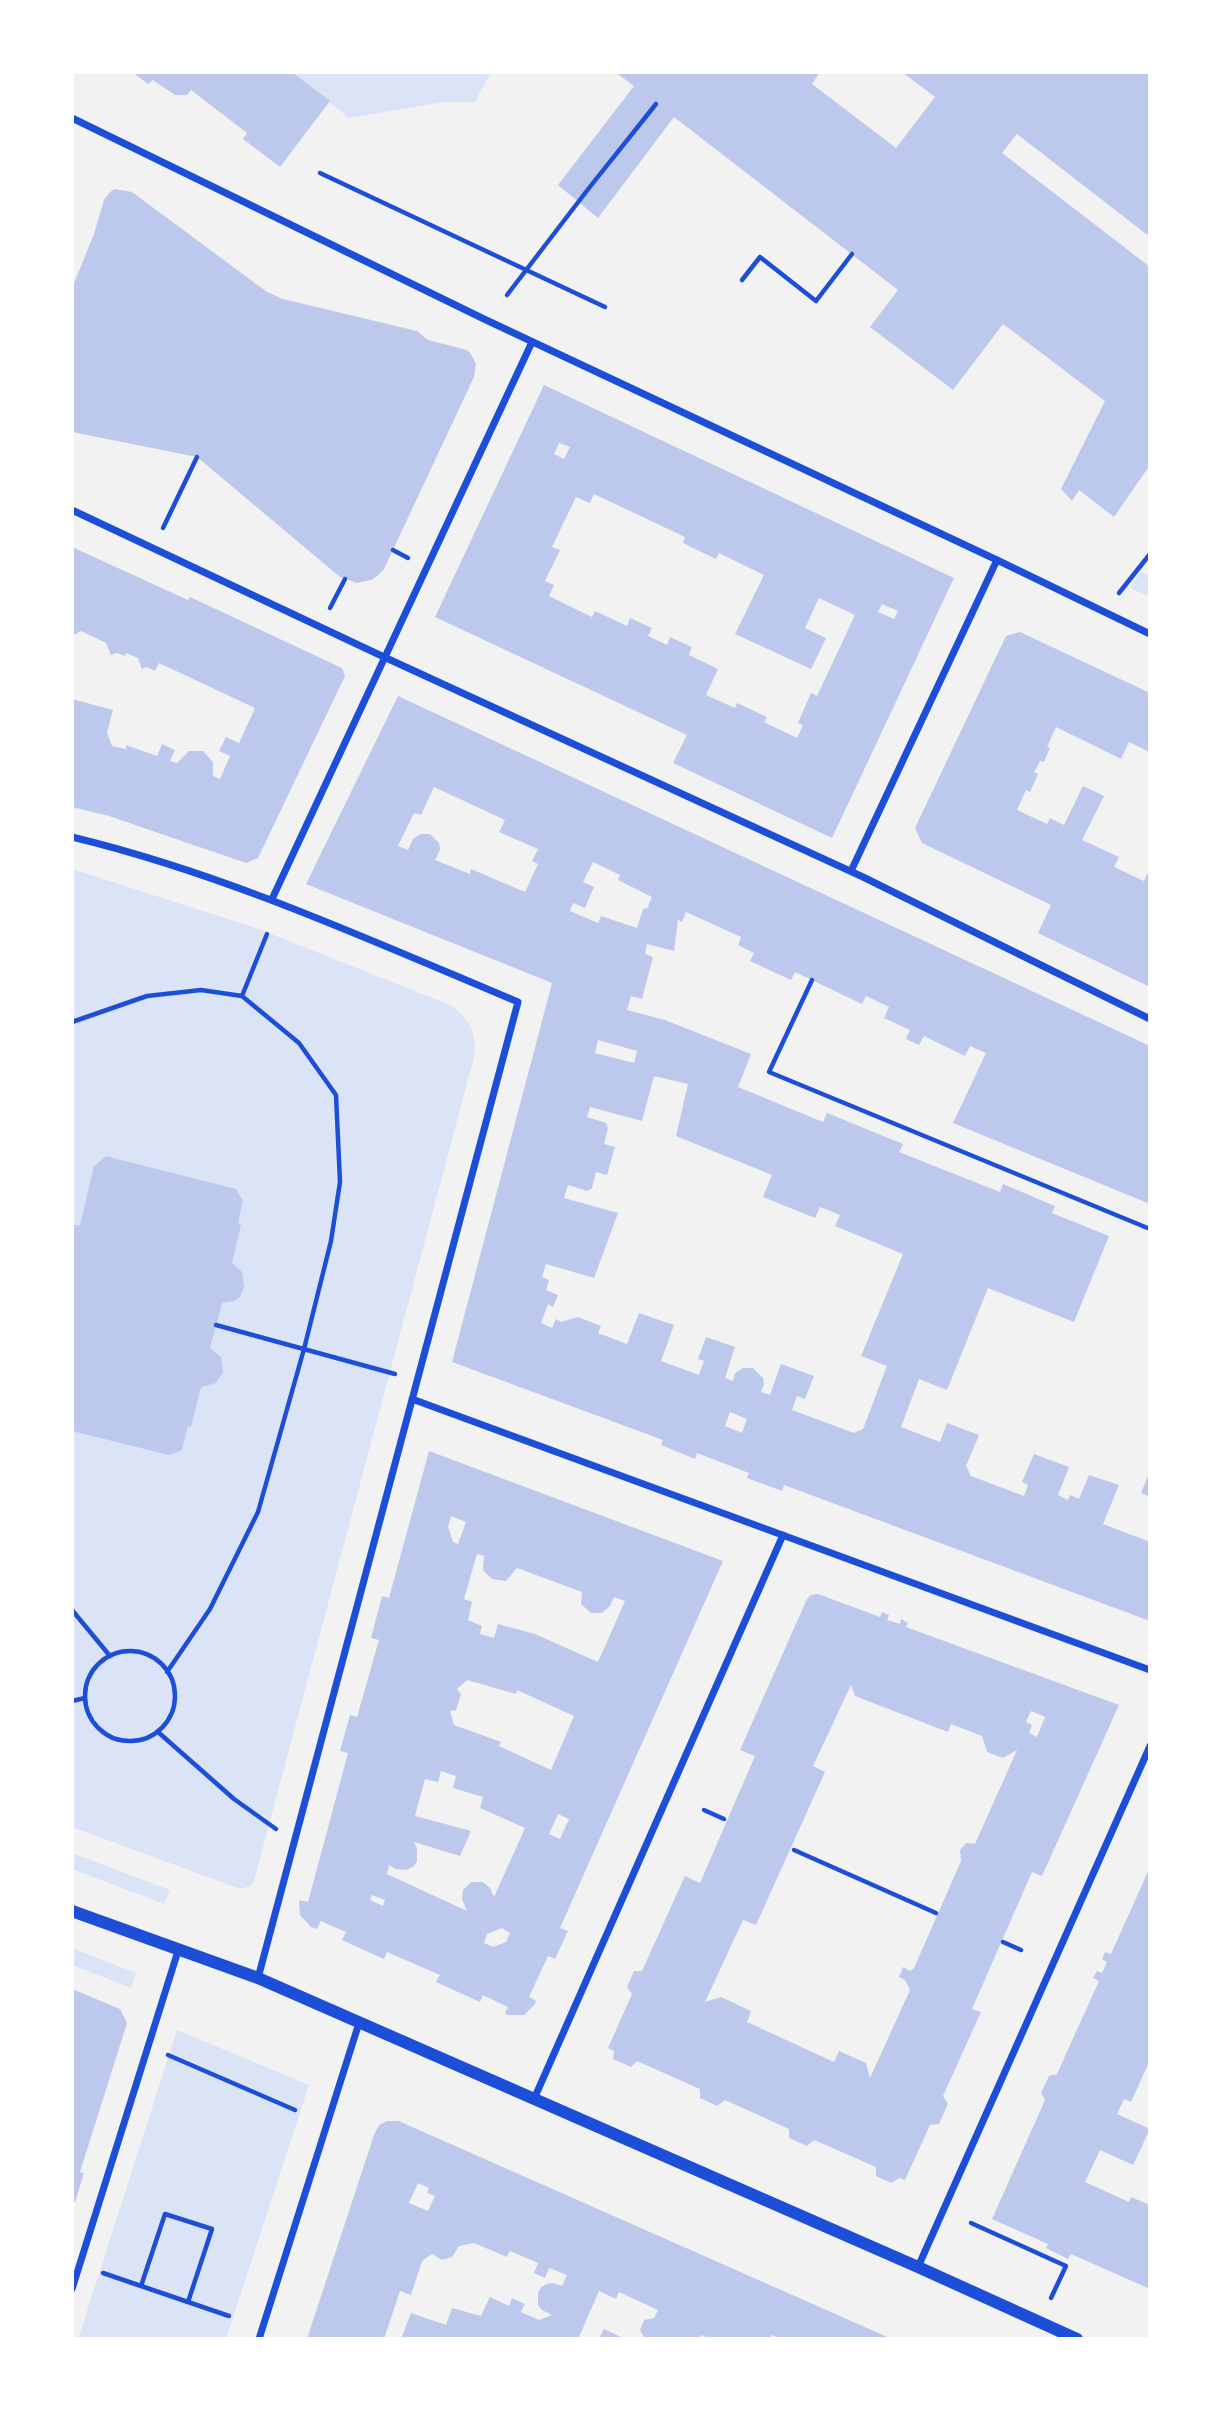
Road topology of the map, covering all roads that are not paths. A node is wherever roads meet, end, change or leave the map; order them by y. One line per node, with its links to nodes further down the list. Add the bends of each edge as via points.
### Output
1 (72, 118): 2 (street)
2 (532, 341): 4 (street); 6 (street)
3 (72, 510): 6 (street)
4 (998, 560): 5 (street); 8 (street)
5 (1150, 634)
6 (384, 657): 8 (street); 9 (street)
7 (72, 837): 9 (street)
8 (851, 871): 10 (street)
9 (272, 899): 11 (street, via 519,1002)
10 (1150, 1019)
11 (412, 1399): 12 (street); 17 (street)
12 (783, 1535): 13 (street); 19 (street)
13 (1150, 1670)
14 (1150, 1746): 20 (street)
15 (72, 1911): 16 (street)
16 (178, 1951): 17 (street); 21 (street)
17 (258, 1979): 18 (street)
18 (359, 2023): 19 (street); 22 (street)
19 (534, 2099): 20 (street)
20 (918, 2267): 23 (street)
21 (72, 2289)
22 (260, 2339)
23 (1077, 2339)

